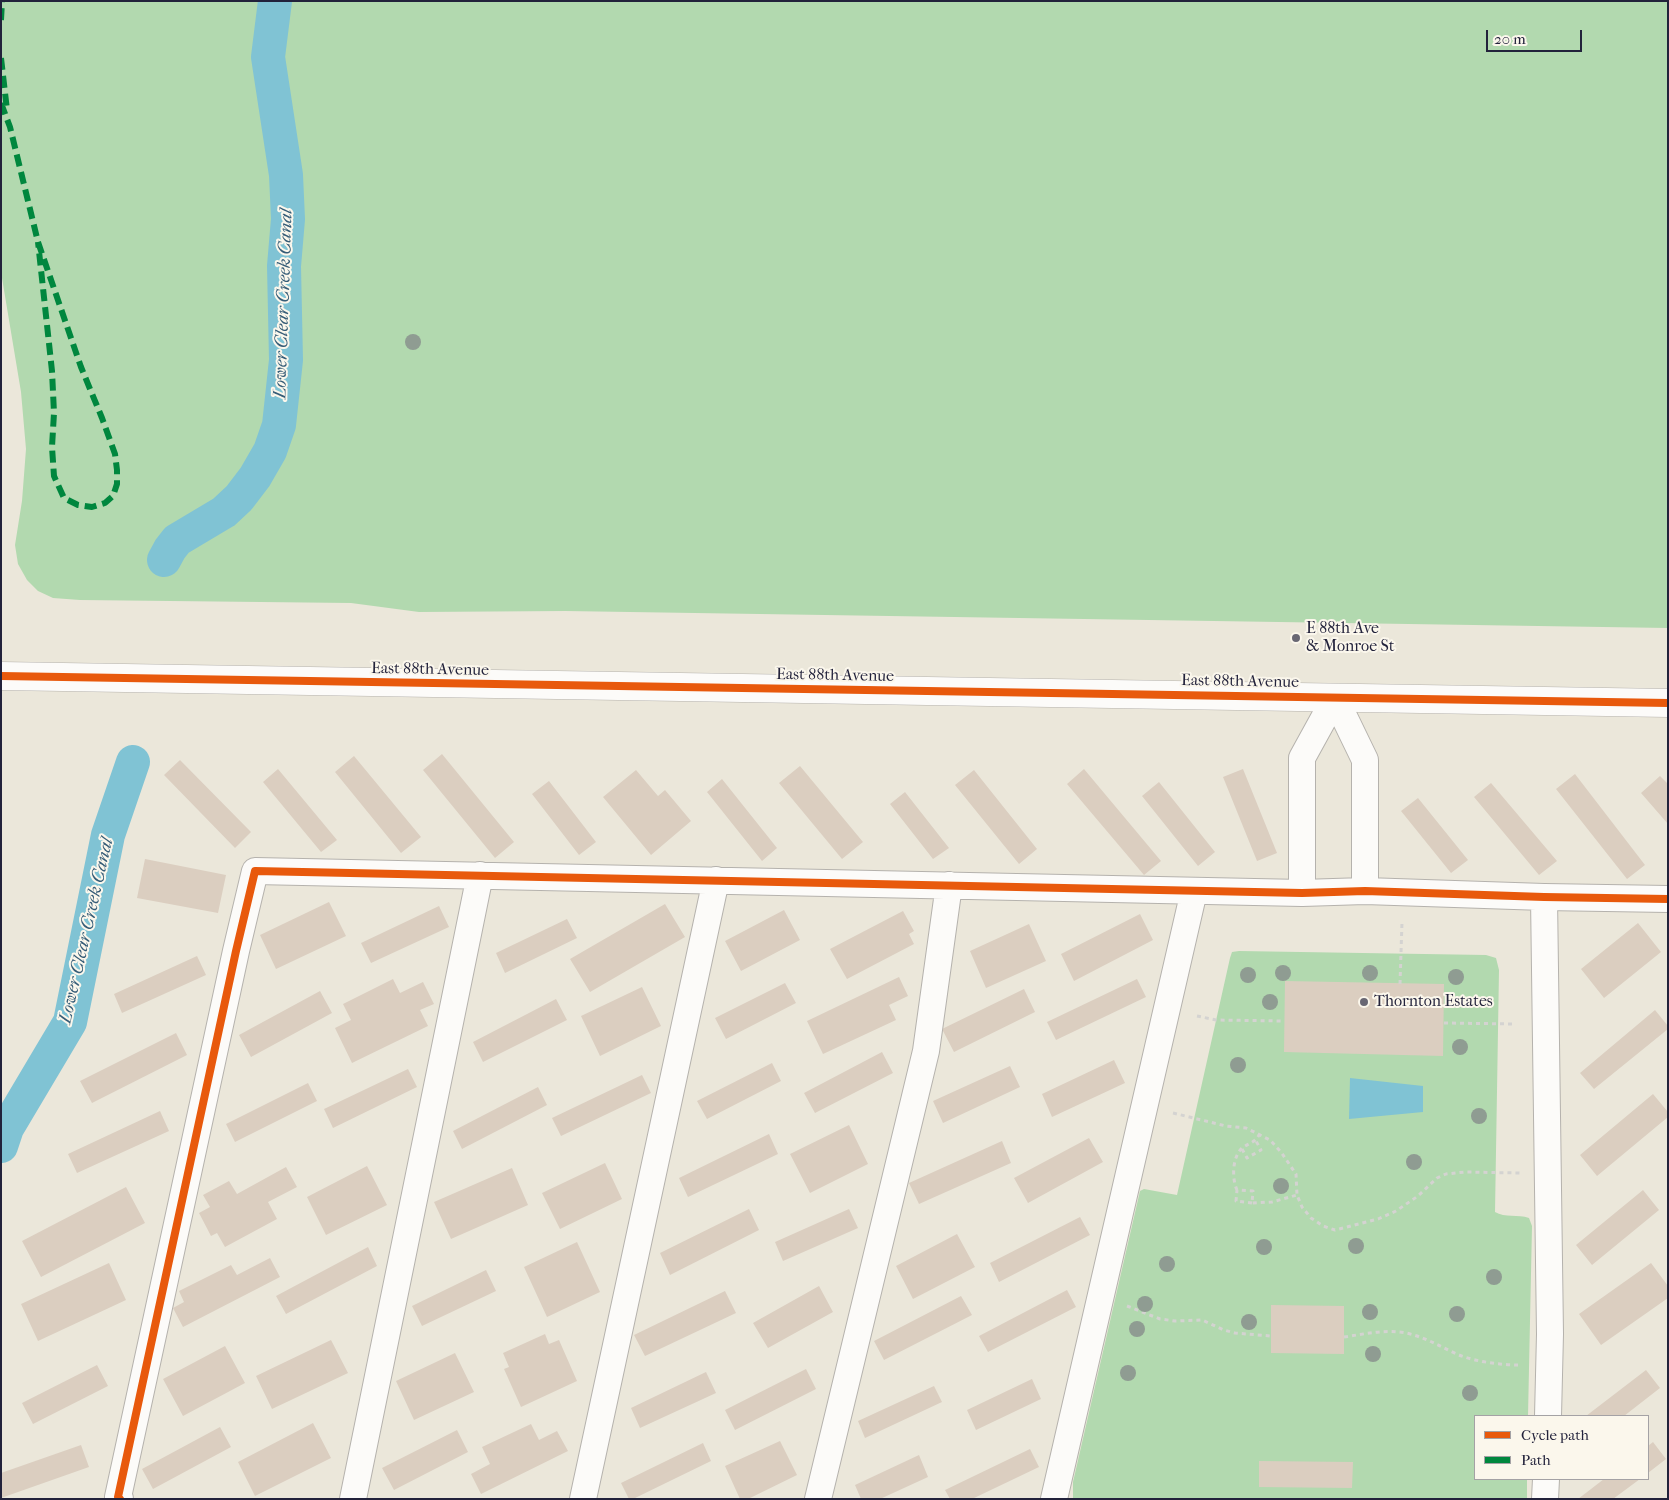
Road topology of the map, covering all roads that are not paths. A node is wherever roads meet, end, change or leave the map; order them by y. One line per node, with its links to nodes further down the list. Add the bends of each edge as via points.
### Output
1 (1, 676): 2 (main road, East 88th Avenue)
2 (1334, 698): 3 (main road, East 88th Avenue); 8 (street, via 1365,760); 9 (street, via 1302,758)
3 (1668, 703)
4 (480, 875): 5 (street); 14 (street, via 255,871); 15 (street)
5 (716, 880): 6 (street); 16 (street)
6 (949, 885): 7 (street); 17 (street, via 926,1051)
7 (1194, 891): 9 (street); 18 (street)
8 (1365, 891): 9 (street); 10 (street)
9 (1302, 893)
10 (1544, 897): 11 (street); 12 (street)
11 (1668, 899)
12 (1548, 1415)
13 (1546, 1480): 19 (street)
14 (120, 1499)
15 (353, 1499)
16 (583, 1499)
17 (818, 1499)
18 (1054, 1499)
19 (1546, 1499)

